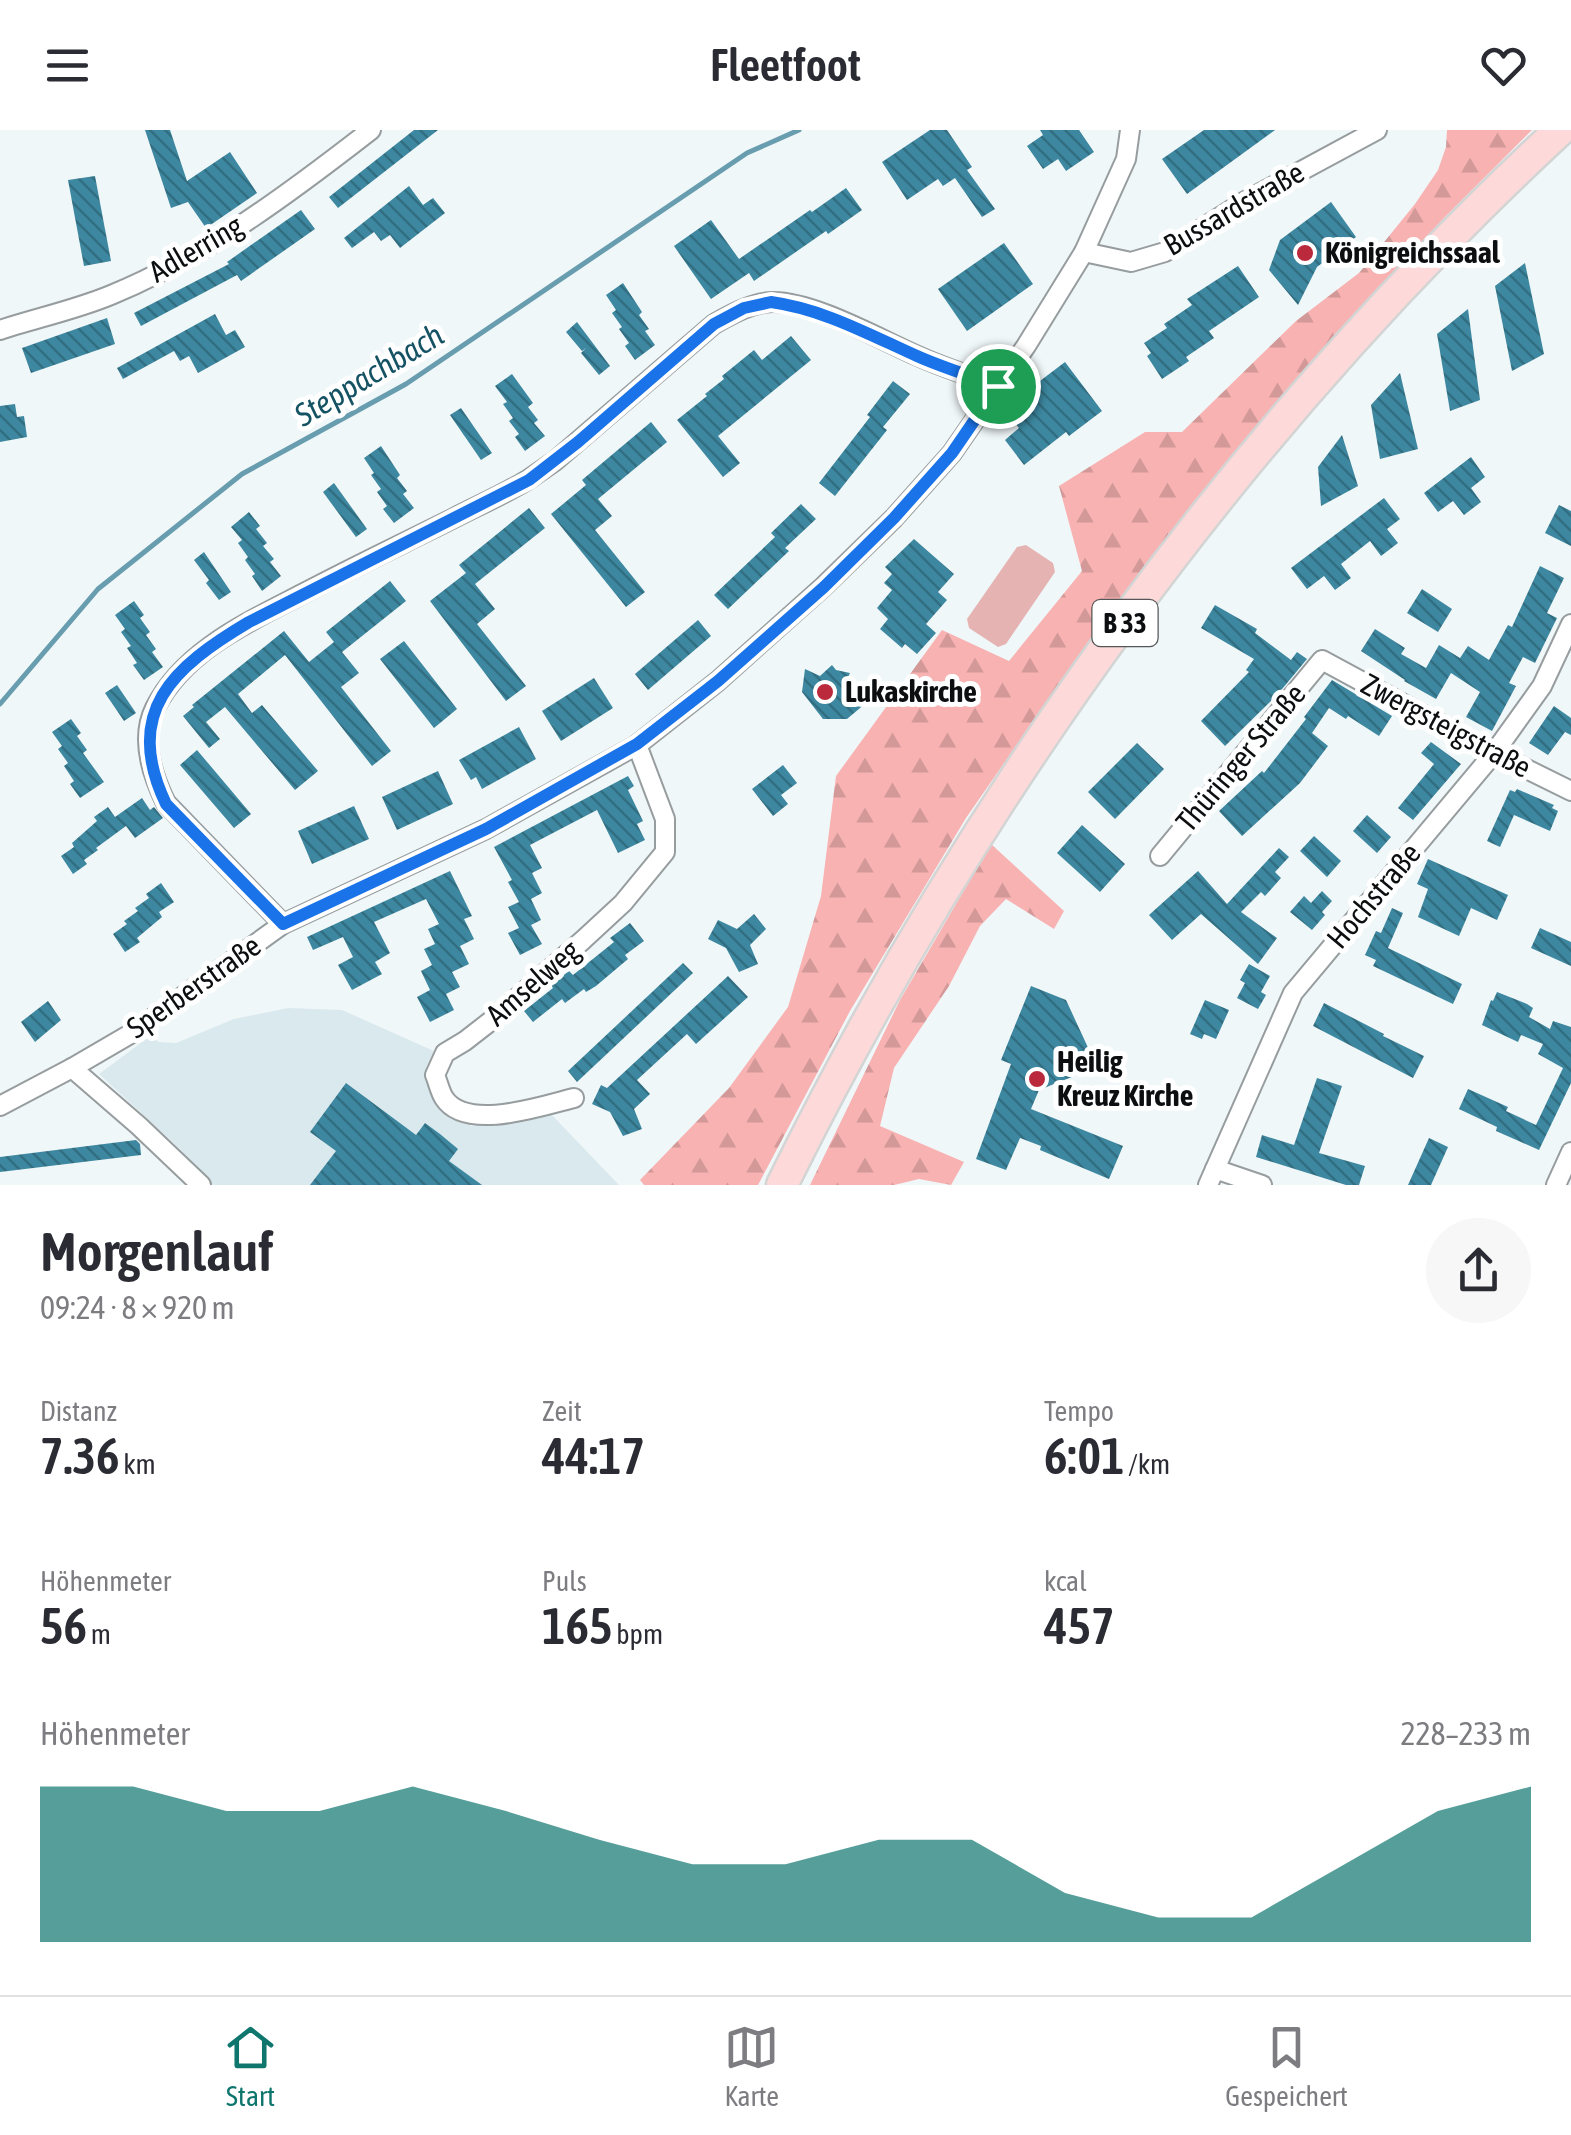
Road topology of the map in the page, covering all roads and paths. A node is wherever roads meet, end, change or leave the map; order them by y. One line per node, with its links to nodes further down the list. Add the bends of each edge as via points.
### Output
1 (371, 130): 6 (street, Adlerring, via 282,198 180,262 110,296)
2 (1130, 130): 5 (street, Sperberstraße, via 1126,160)
3 (1377, 130): 5 (street, Bussardstraße, via 1165,252 1131,262)
4 (1560, 130): 21 (main road, B 33, via 1338,358 1121,628 940,897)
5 (1084, 252): 7 (street, Sperberstraße)
6 (0, 330)
7 (998, 386): 10 (street, Sperberstraße, via 952,453 894,518 718,681); 14 (street, via 822,314 771,302 744,308 714,324 529,480 216,642 179,672 154,709 154,779 166,804)
8 (1571, 624): 11 (street, Hochstraße, via 1542,686)
9 (1322, 660): 11 (street, Zwergsteigstraße); 13 (street, Thüringer Straße)
10 (637, 744): 14 (street, Sperberstraße, via 486,829); 16 (street, Amselweg, via 665,819 665,852 583,940 445,1053 435,1075 444,1100 468,1114 505,1115)
11 (1494, 753): 12 (street, Zwergsteigstraße); 19 (street, Hochstraße, via 1293,994)
12 (1571, 790)
13 (1160, 856)
14 (283, 924): 15 (street, Sperberstraße)
15 (72, 1068): 17 (street, Sperberstraße); 20 (street)
16 (574, 1098)
17 (0, 1106)
18 (1571, 1152): 23 (street)
19 (1212, 1177): 22 (street)
20 (201, 1185)
21 (782, 1185)
22 (1262, 1185)
23 (1556, 1185)

